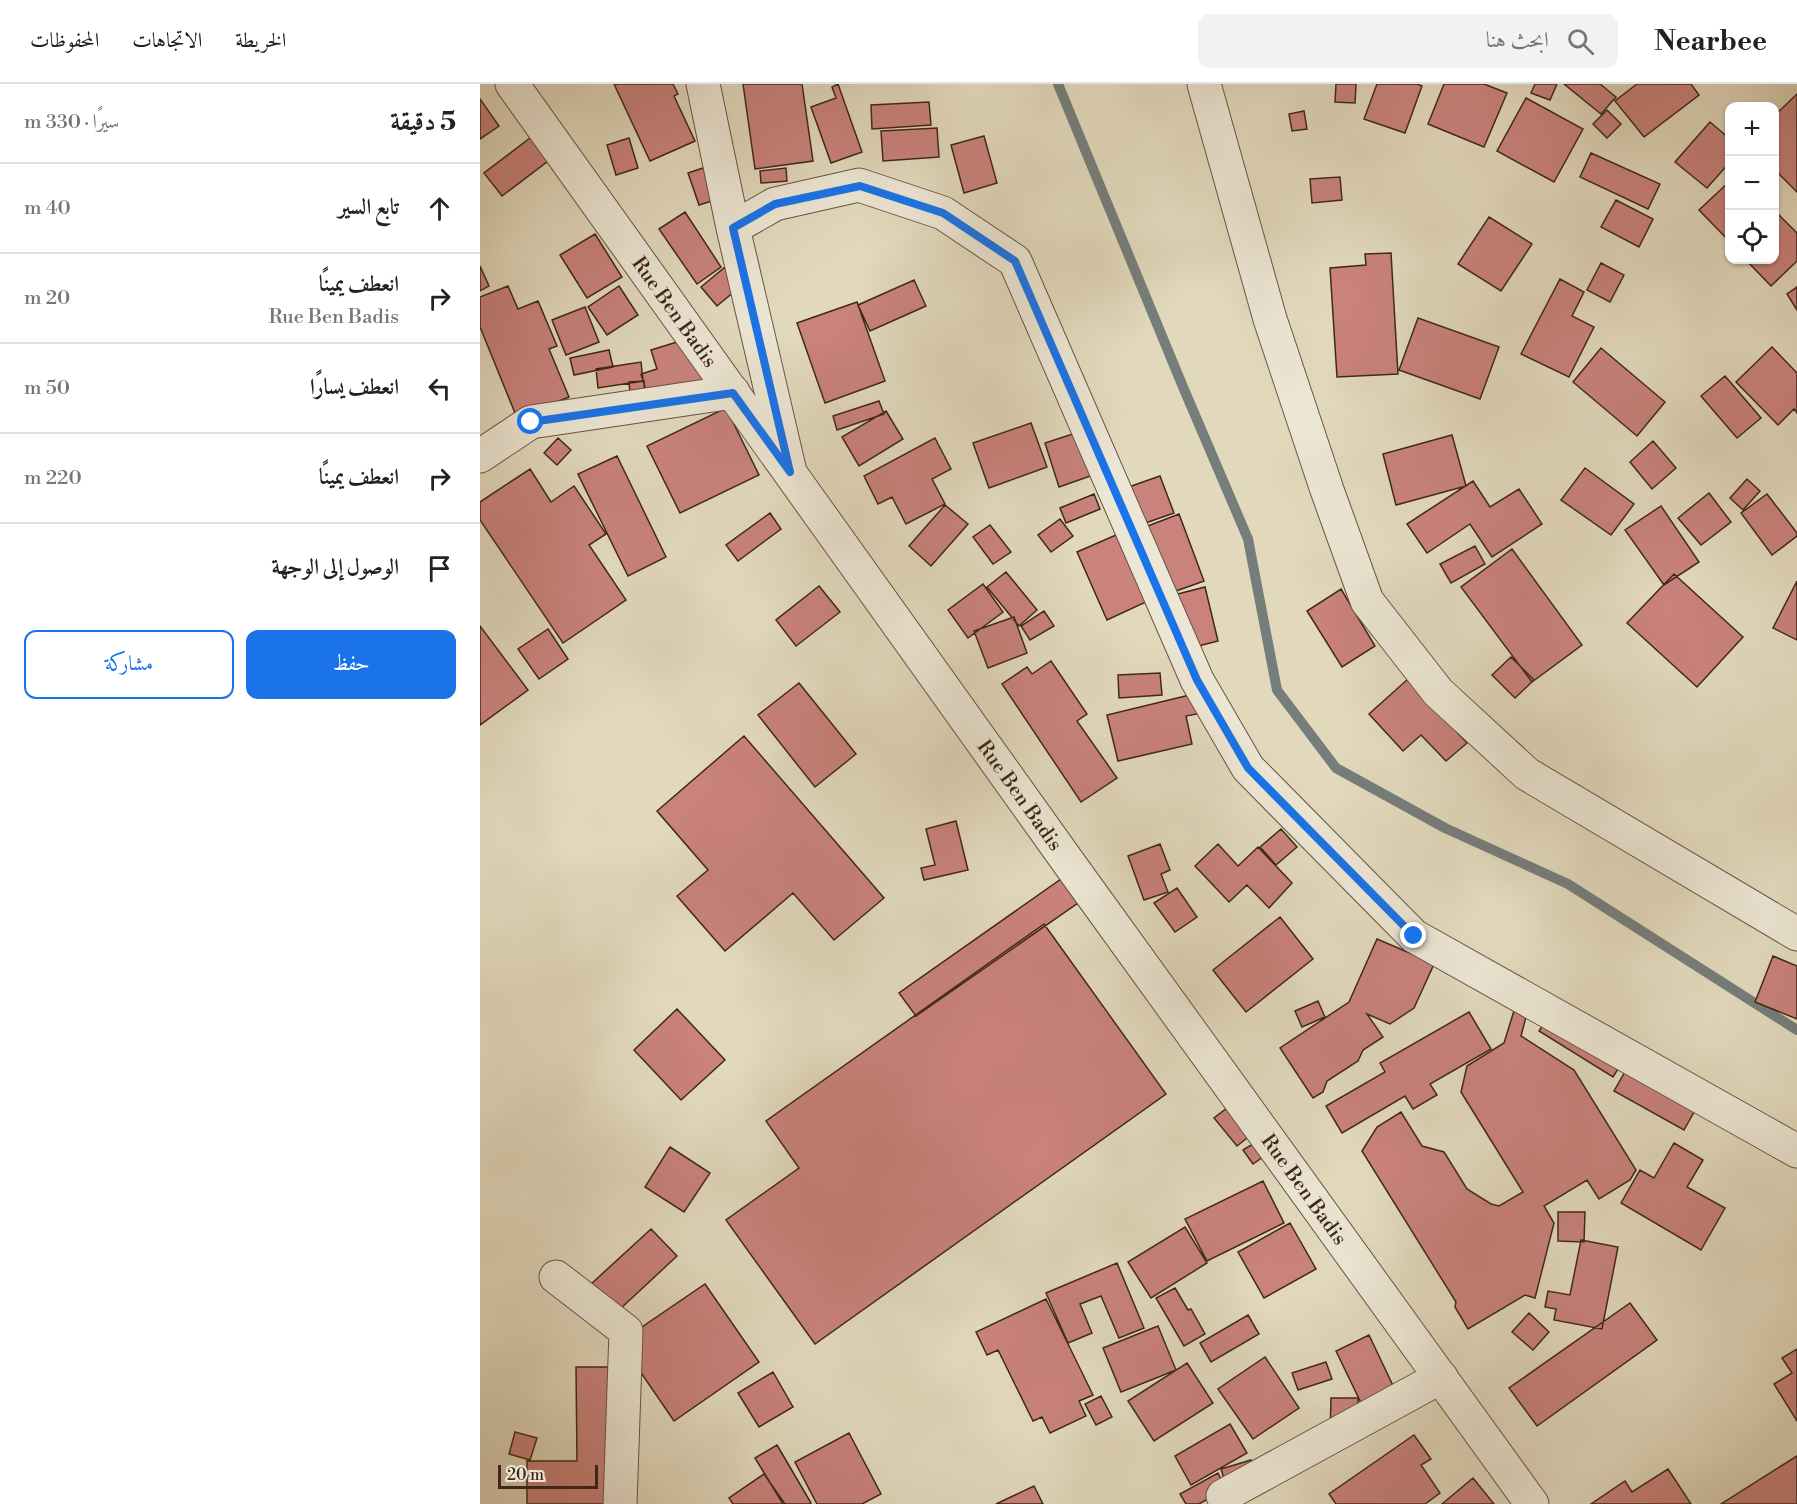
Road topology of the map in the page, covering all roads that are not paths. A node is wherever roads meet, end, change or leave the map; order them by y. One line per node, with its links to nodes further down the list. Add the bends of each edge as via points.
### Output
1 (512, 84): 5 (street, Rue Ben Badis)
2 (703, 84): 4 (street)
3 (1204, 84): 8 (street, via 1270,319 1367,601 1438,692 1527,774)
4 (733, 228): 7 (street); 9 (street, via 775,204 860,186 943,213 1015,261 1197,680 1248,768 1414,936)
5 (733, 393): 6 (street, via 531,422); 7 (street, Rue Ben Badis)
6 (480, 456)
7 (790, 472): 11 (street, Rue Ben Badis)
8 (1797, 934)
9 (1797, 1151)
10 (556, 1277): 13 (street, via 626,1331)
11 (1441, 1377): 12 (street); 14 (street, Rue Ben Badis)
12 (1223, 1496)
13 (620, 1504)
14 (1532, 1504)

